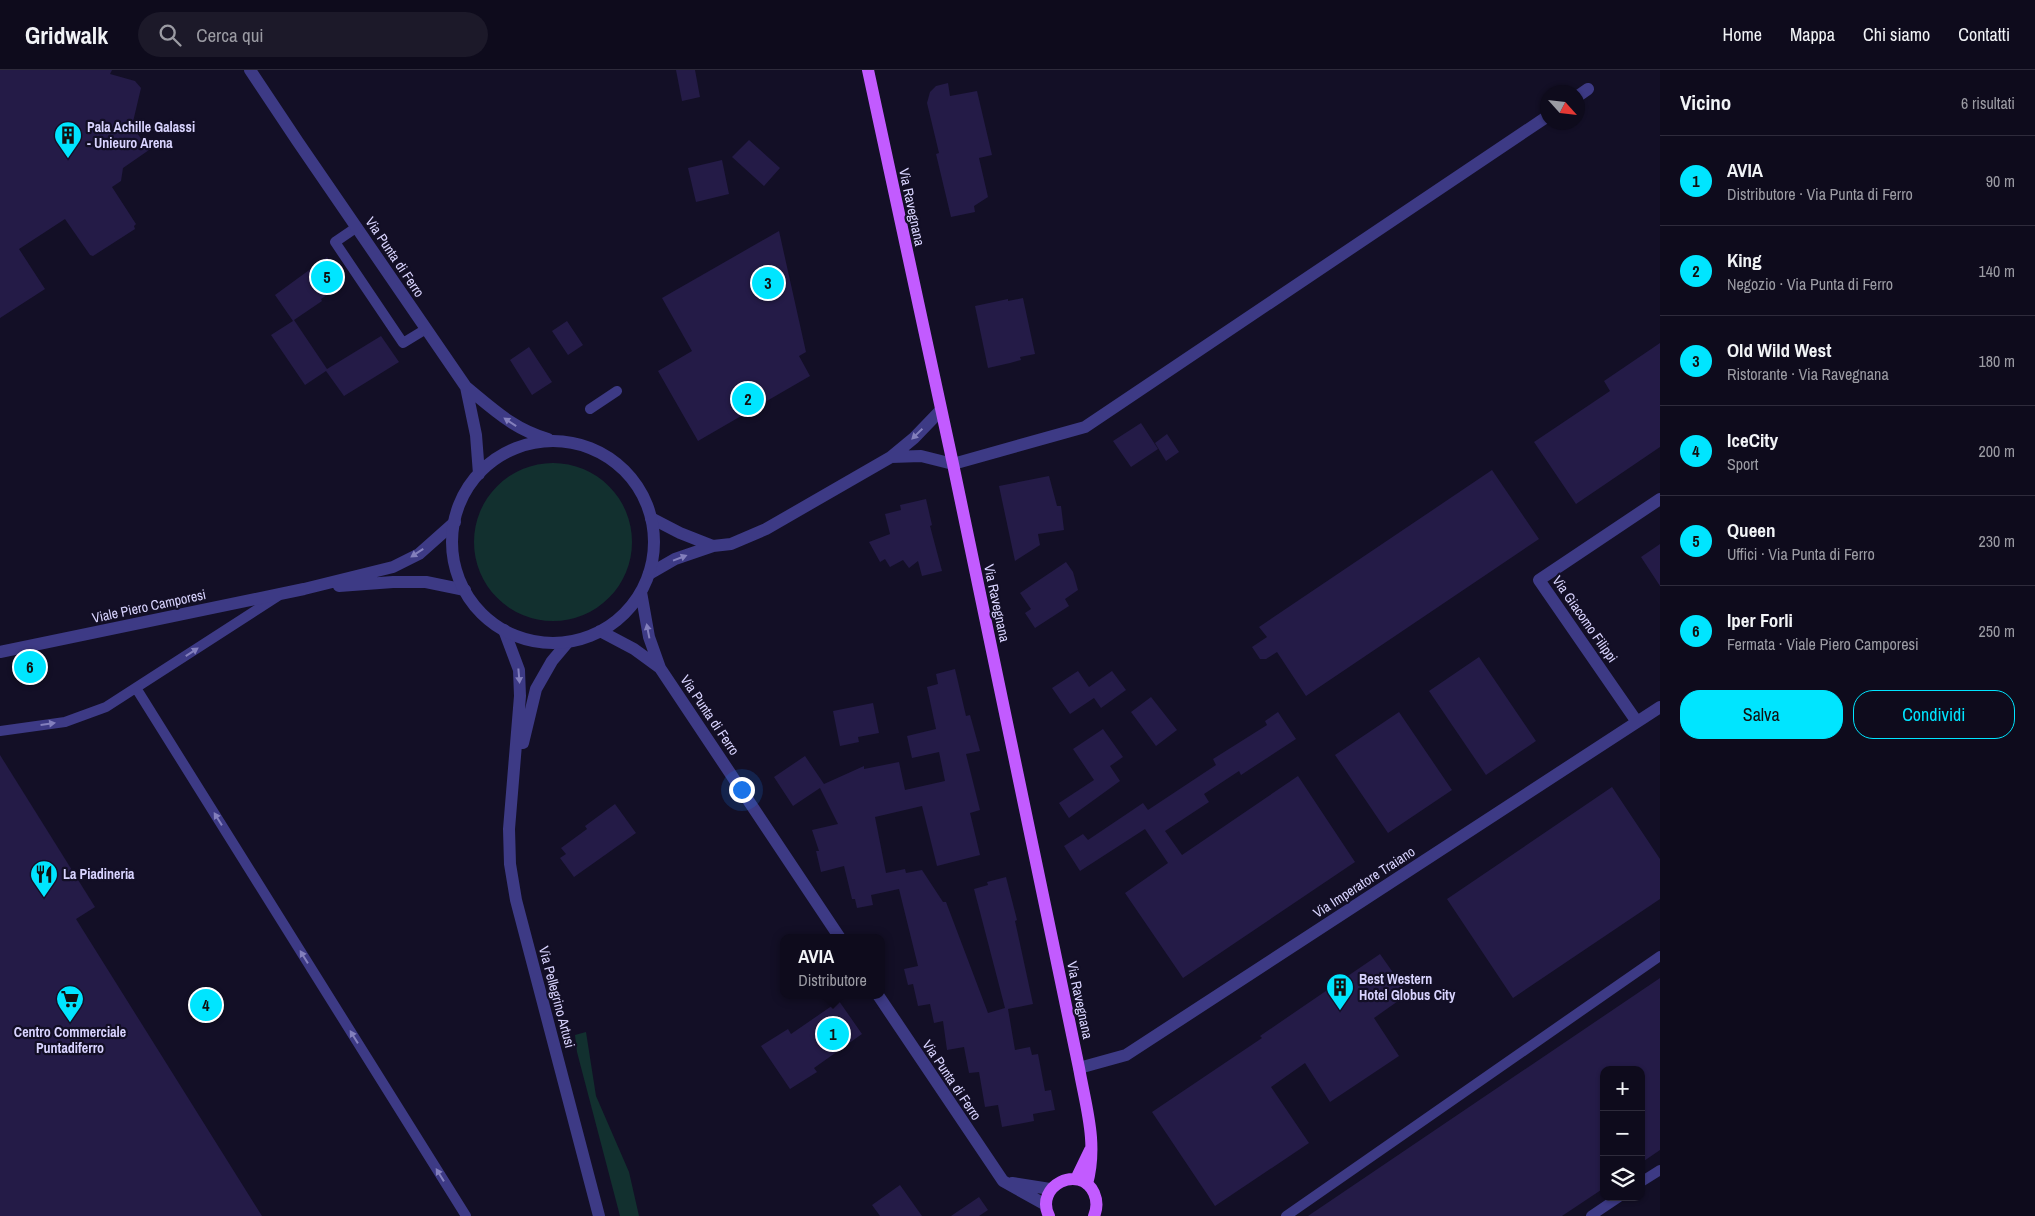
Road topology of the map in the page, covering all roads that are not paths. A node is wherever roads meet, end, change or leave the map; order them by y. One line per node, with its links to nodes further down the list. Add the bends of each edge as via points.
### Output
1 (250, 70): 4 (street, Via Punta di Ferro)
2 (868, 70): 9 (main road, Via Ravegnana)
3 (1540, 121): 12 (street, via 1085,426)
4 (357, 227): 5 (street, Via Punta di Ferro); 5 (lane, via 335,242 403,344)
5 (426, 329): 6 (street, Via Punta di Ferro)
6 (466, 387): 10 (street, one-way to 6, via 529,434); 13 (street, Via Punta di Ferro, via 476,435)
7 (617, 391): 8 (lane)
8 (590, 409)
9 (941, 410): 11 (street, one-way to 11); 12 (main road, Via Ravegnana)
10 (555, 441): 13 (street, via 520,446); 15 (street, via 580,444 617,463 638,487)
11 (891, 457): 12 (street, via 921,456); 17 (street, via 766,529 731,544)
12 (953, 464): 36 (main road, Via Ravegnana)
13 (479, 474): 16 (street, via 464,495)
14 (1660, 498): 30 (street, Via Giacomo Filippi, via 1539,580)
15 (651, 518): 17 (street); 18 (street, via 654,553)
16 (454, 522): 19 (street, Viale Piero Camporesi, one-way to 19, via 419,554 393,567); 20 (street, via 454,557)
17 (713, 546): 18 (street, one-way to 17, via 675,559)
18 (649, 574): 21 (street)
19 (304, 589): 20 (street, Viale Piero Camporesi, via 417,582); 22 (street, Viale Piero Camporesi)
20 (465, 590): 23 (street, via 486,618)
21 (641, 592): 24 (street, via 622,616); 27 (street, one-way to 21, via 649,636)
22 (282, 594): 26 (street, Viale Piero Camporesi); 28 (lane, one-way to 22)
23 (504, 630): 25 (street, via 532,641); 32 (street, one-way to 32, via 519,678)
24 (600, 632): 25 (street); 27 (street, Via Punta di Ferro, via 634,649)
25 (568, 642): 32 (street, via 552,661 536,689)
26 (0, 652)
27 (660, 668): 33 (street, Via Punta di Ferro)
28 (136, 688): 31 (lane, one-way to 28, via 65,722 106,707); 44 (lane, one-way to 28)
29 (1660, 706): 30 (street, Via Imperatore Traiano)
30 (1637, 722): 36 (street, Via Imperatore Traiano, via 1126,1055)
31 (0, 731)
32 (514, 782): 45 (street, Via Pellegrino Artusi, via 509,828 516,900)
33 (837, 934)
34 (1660, 956): 47 (lane)
35 (881, 999): 39 (street, Via Punta di Ferro)
36 (1079, 1068): 40 (main road, Via Ravegnana, via 1093,1143 1091,1170)
37 (1660, 1170): 38 (lane)
38 (1645, 1179)
39 (1002, 1181): 41 (street); 43 (street, Via Punta di Ferro)
40 (1081, 1181): 41 (main road, via 1062,1180); 46 (main road, via 1093,1190 1096,1197)
41 (1050, 1189): 43 (main road)
42 (1613, 1201): 48 (lane)
43 (1047, 1210)
44 (466, 1216)
45 (599, 1216)
46 (1094, 1216)
47 (1286, 1216)
48 (1591, 1216)

